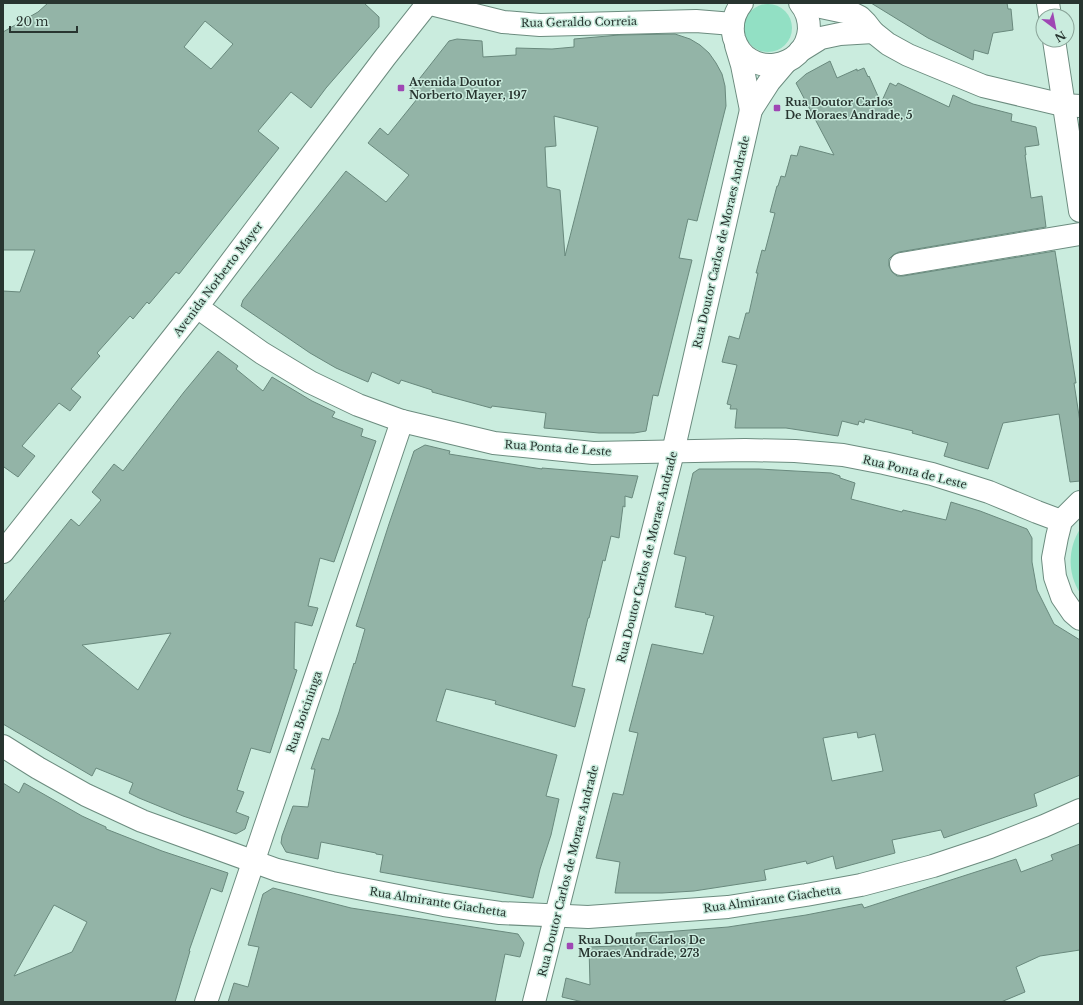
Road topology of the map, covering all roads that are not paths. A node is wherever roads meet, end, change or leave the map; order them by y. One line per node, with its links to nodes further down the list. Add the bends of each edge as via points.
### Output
1 (427, 3): 6 (street, Rua Geraldo Correia, via 503,22 540,25 696,21); 14 (street, Avenida Norberto Mayer)
2 (742, 3): 6 (street, via 735,14)
3 (800, 3): 8 (street, via 807,15 808,35 805,44)
4 (810, 3): 5 (street, via 854,14)
5 (873, 32): 8 (street, via 821,38); 9 (street, via 908,55 983,86)
6 (734, 34): 8 (street, via 742,52 758,63 772,65); 10 (street, Rua Doutor Carlos de Moraes Andrade)
7 (1056, 48): 9 (street)
8 (793, 57): 10 (street, Rua Doutor Carlos de Moraes Andrade, via 769,82)
9 (1072, 105): 11 (street)
10 (751, 110): 16 (street, Rua Doutor Carlos de Moraes Andrade)
11 (1080, 211)
12 (1080, 234): 13 (street)
13 (901, 264)
14 (197, 307): 15 (street, Rua Ponta de Leste, via 262,353 310,382 358,405); 19 (street, Avenida Norberto Mayer)
15 (402, 421): 16 (street, Rua Ponta de Leste, via 494,443 593,453); 23 (street, Rua Boicininga)
16 (673, 452): 18 (street, Rua Ponta de Leste, via 795,451 884,462 989,492); 24 (street, Rua Doutor Carlos de Moraes Andrade)
17 (1080, 502): 18 (street)
18 (1061, 521): 20 (street, via 1053,558 1055,577 1062,597)
19 (3, 552)
20 (1080, 619)
21 (3, 746): 23 (street, Rua Almirante Giachetta, via 86,795 135,818)
22 (1080, 810): 24 (street, Rua Almirante Giachetta, via 990,847 933,866 861,885 728,907)
23 (254, 861): 24 (street, Rua Almirante Giachetta, via 277,870 332,883 444,905 500,913); 25 (street, Rua Boicininga)
24 (557, 916): 26 (street, Rua Doutor Carlos de Moraes Andrade)
25 (206, 1002)
26 (534, 1002)

